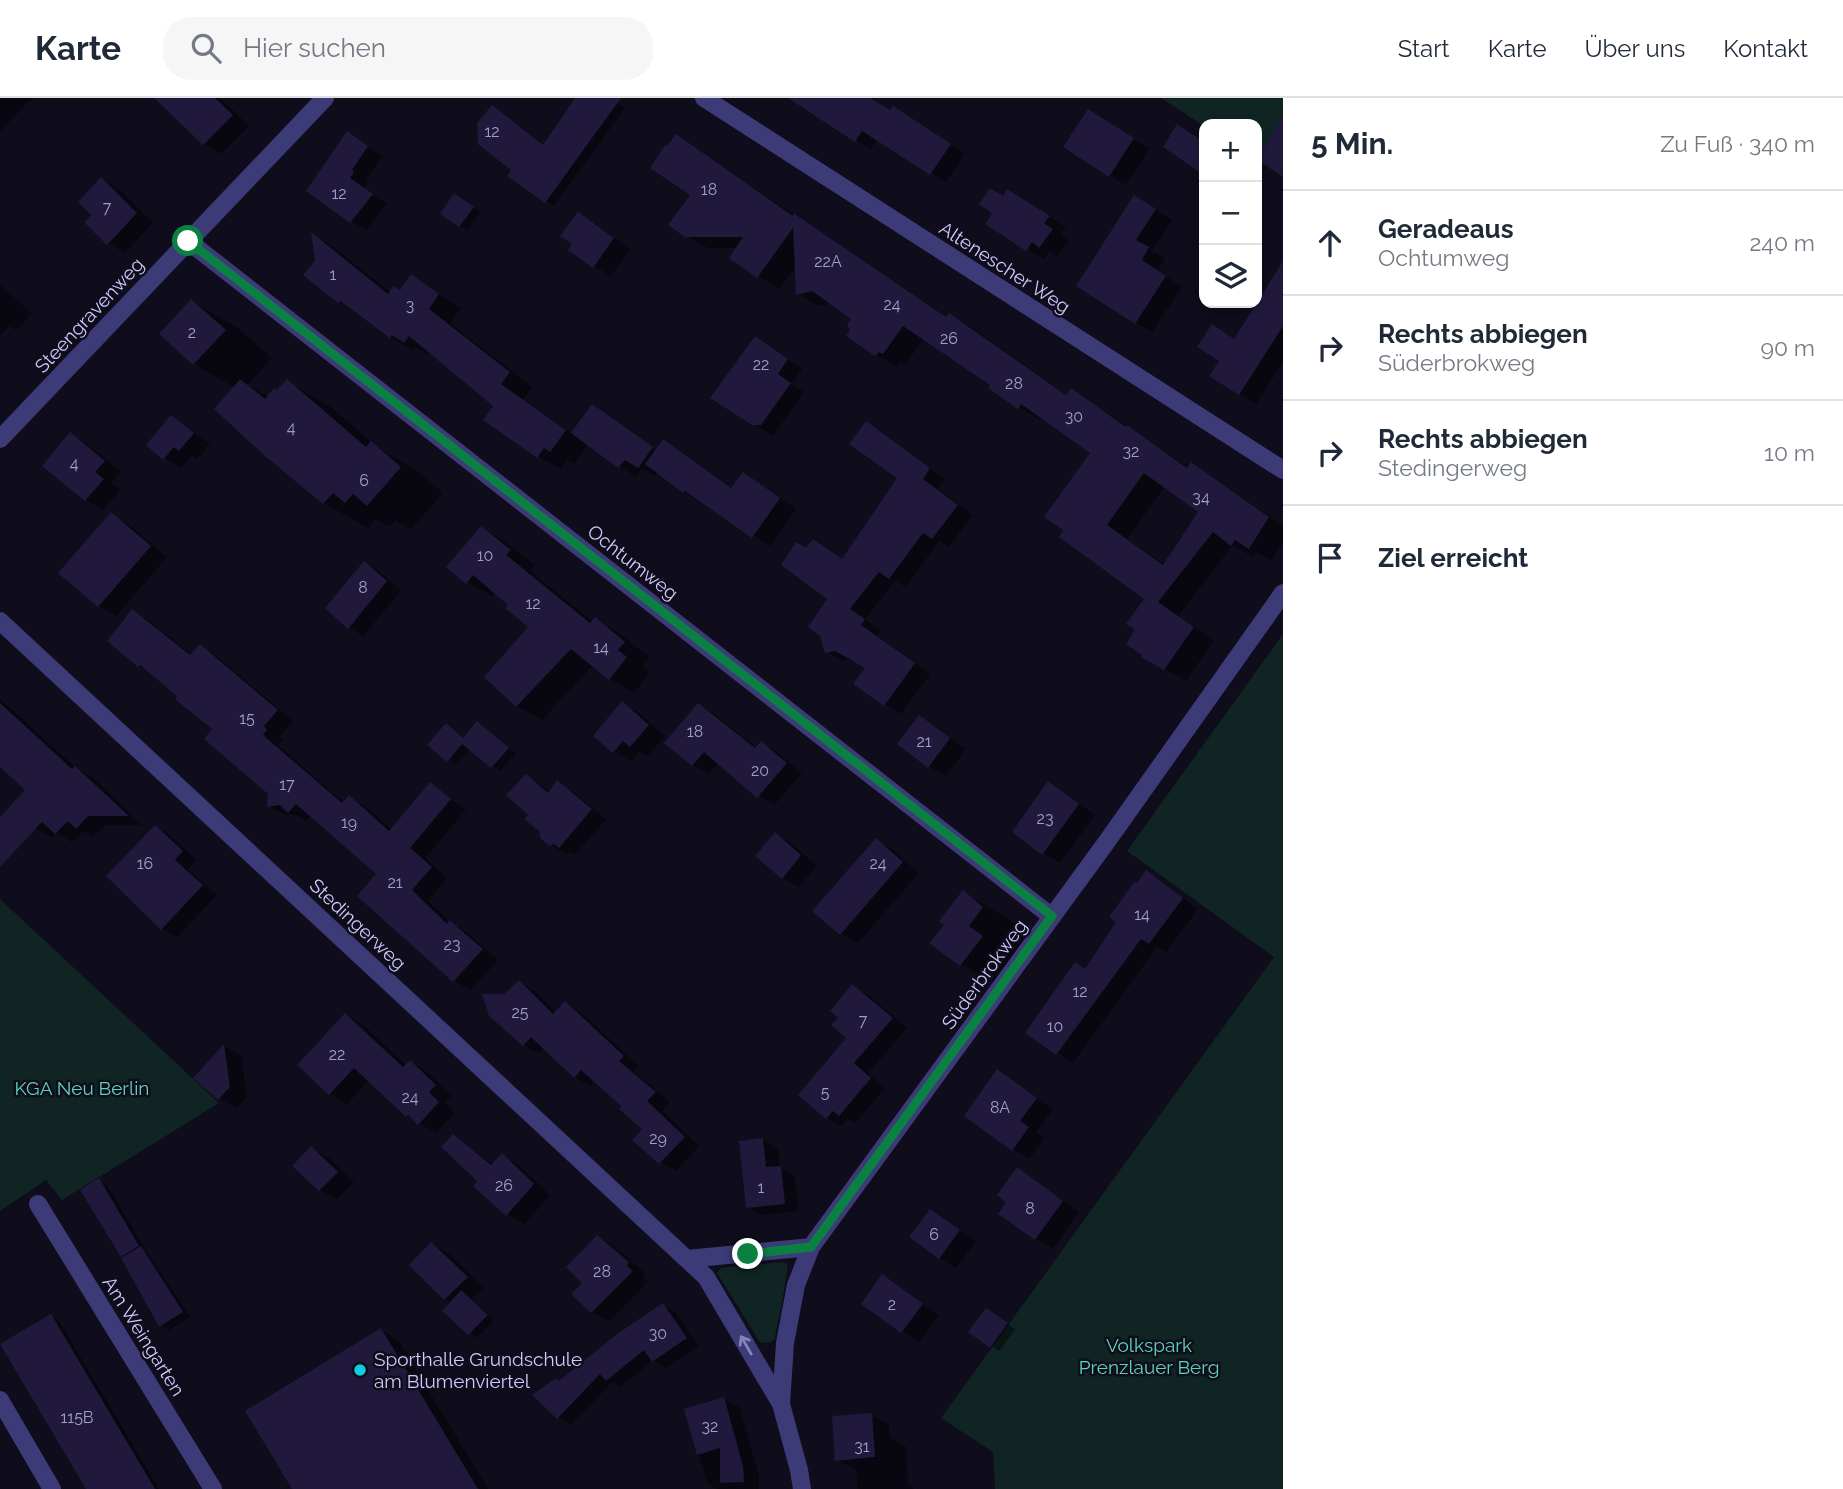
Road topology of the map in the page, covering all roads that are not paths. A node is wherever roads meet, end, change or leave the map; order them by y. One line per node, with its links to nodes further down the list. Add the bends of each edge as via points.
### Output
1 (325, 98): 3 (street, Steengravenweg)
2 (704, 98): 5 (street, Altenescher Weg)
3 (188, 241): 4 (street, Steengravenweg); 8 (street, Ochtumweg)
4 (0, 439)
5 (1283, 470)
6 (1283, 593): 8 (street, Süderbrokweg)
7 (0, 621): 11 (street, Stedingerweg)
8 (1052, 916): 10 (street, Süderbrokweg)
9 (38, 1204): 15 (street, Am Weingarten)
10 (811, 1247): 11 (street); 13 (street, Süderbrokweg, via 796,1285 785,1343)
11 (687, 1259): 13 (street, Stedingerweg, one-way to 11, via 706,1278)
12 (0, 1400): 14 (street)
13 (781, 1404): 16 (street, Stedingerweg)
14 (52, 1489)
15 (213, 1489)
16 (802, 1489)

